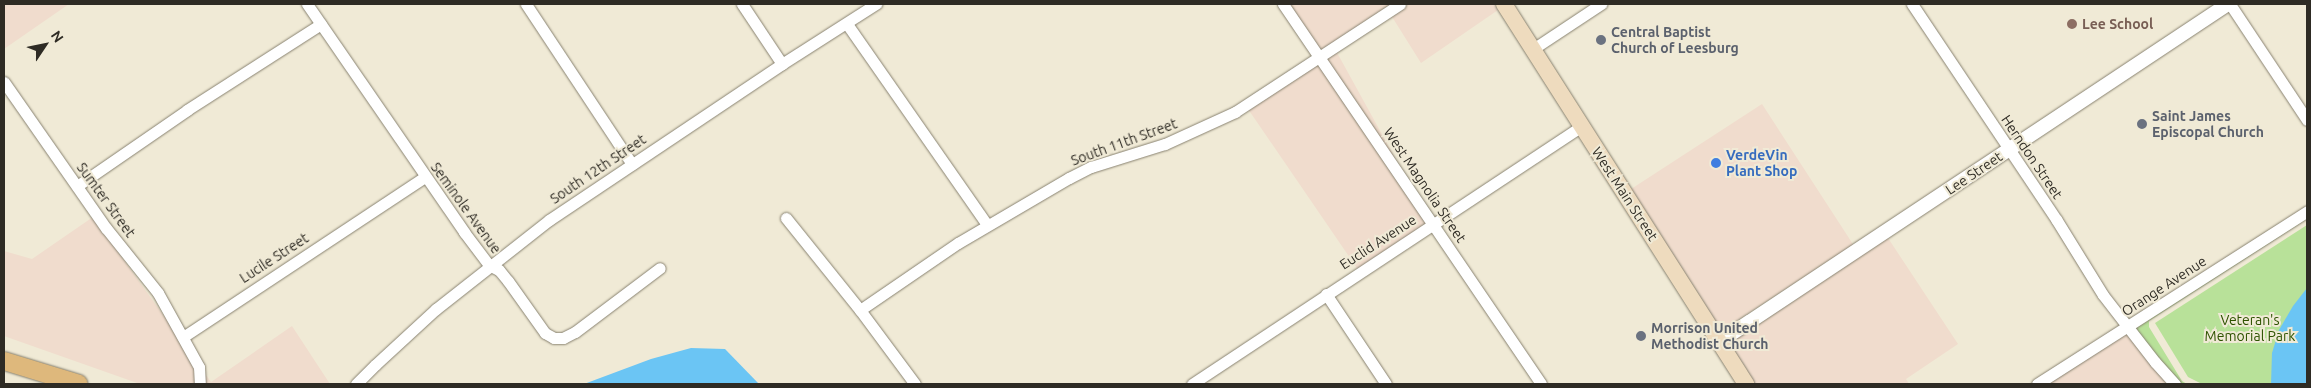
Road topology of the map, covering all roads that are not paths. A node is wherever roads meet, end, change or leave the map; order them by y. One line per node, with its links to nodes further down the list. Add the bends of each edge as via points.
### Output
1 (307, 4): 11 (street, Seminole Avenue)
2 (526, 4): 20 (street)
3 (742, 4): 15 (street)
4 (876, 4): 12 (street, South 12th Street)
5 (1283, 4): 14 (street, West Magnolia Street)
6 (1400, 4): 14 (street, South 11th Street)
7 (1504, 4): 13 (main road, West Main Street)
8 (1601, 4): 13 (street)
9 (1912, 4): 19 (street, Herndon Street)
10 (2229, 4): 17 (street); 19 (street, Lee Street)
11 (321, 24): 21 (street, Seminole Avenue); 22 (street)
12 (847, 24): 15 (street, South 12th Street); 26 (street)
13 (1533, 49): 18 (main road, West Main Street)
14 (1319, 57): 25 (street, West Magnolia Street); 26 (street, South 11th Street, via 1219,120 1165,144 1091,168)
15 (782, 64): 20 (street, South 12th Street)
16 (4, 82): 22 (street, Sumter Street)
17 (2307, 120)
18 (1582, 126): 25 (street, Euclid Avenue); 33 (main road, West Main Street)
19 (2009, 149): 31 (street, Herndon Street); 33 (street, Lee Street)
20 (632, 164): 27 (street, South 12th Street, via 549,220)
21 (425, 177): 27 (street, Seminole Avenue); 32 (street, Lucile Street)
22 (77, 186): 32 (street, Sumter Street, via 158,293)
23 (2307, 211): 31 (street, Orange Avenue)
24 (786, 218): 30 (street)
25 (1433, 224): 29 (street, Euclid Avenue); 41 (street, West Magnolia Street)
26 (986, 225): 30 (street, South 11th Street)
27 (489, 266): 28 (street, Seminole Avenue, via 499,270 534,320 554,338 563,338 574,332); 37 (street, South 12th Street, via 436,309)
28 (660, 268)
29 (1326, 294): 39 (street, Euclid Avenue); 40 (street)
30 (860, 310): 38 (street)
31 (2127, 328): 43 (street, Orange Avenue); 44 (street, Herndon Street)
32 (183, 337): 36 (street, via 199,366)
33 (1719, 342): 42 (main road, West Main Street)
34 (4, 361): 35 (main road)
35 (79, 384)
36 (200, 384)
37 (356, 384)
38 (915, 384)
39 (1192, 384)
40 (1386, 384)
41 (1541, 384)
42 (1746, 384)
43 (2037, 384)
44 (2175, 384)

